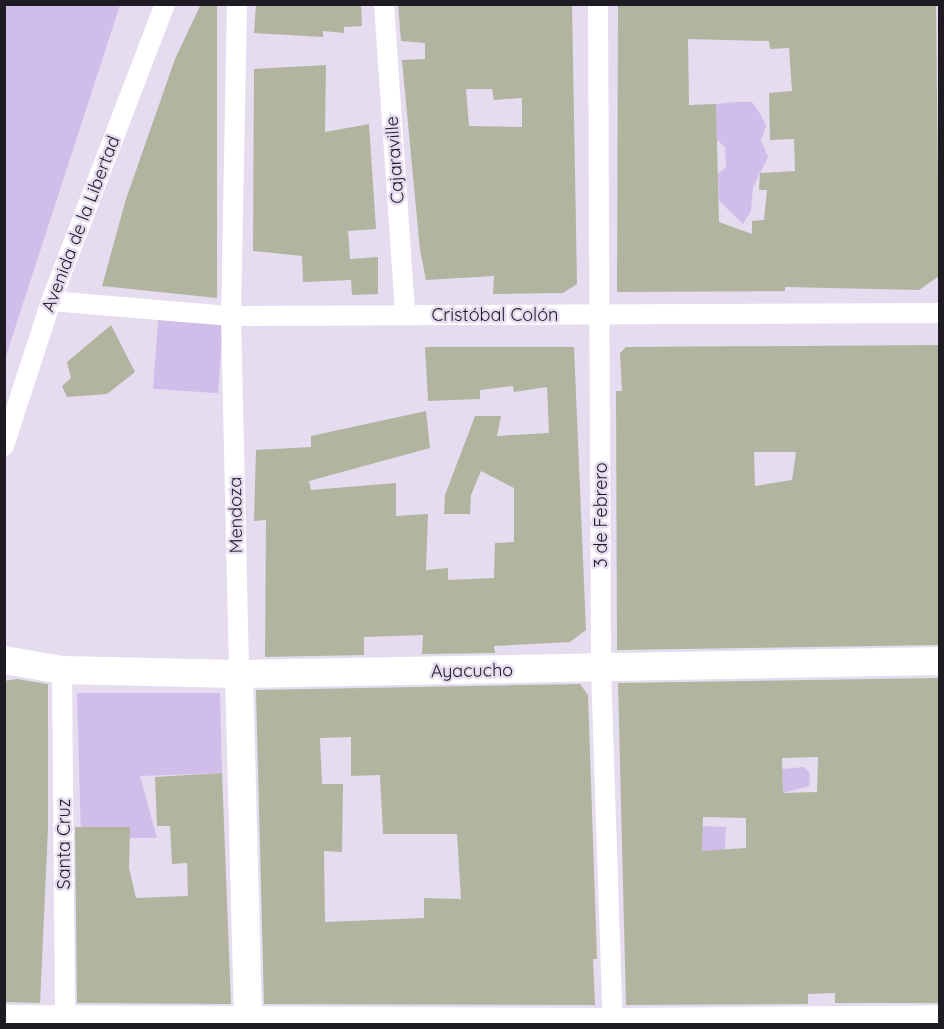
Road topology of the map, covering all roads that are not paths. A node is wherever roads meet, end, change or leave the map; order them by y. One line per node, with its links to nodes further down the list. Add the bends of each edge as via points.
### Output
1 (165, 4): 5 (street, Avenida de la Libertad)
2 (237, 4): 9 (street, Mendoza)
3 (384, 4): 8 (street, Cajaraville)
4 (598, 4): 7 (street, 3 de Febrero)
5 (51, 301): 9 (street, Cristóbal Colón); 10 (street, Avenida de la Libertad)
6 (939, 313): 7 (street, Cristóbal Colón)
7 (599, 314): 8 (street, Cristóbal Colón); 14 (street, 3 de Febrero)
8 (405, 315): 9 (street, Cristóbal Colón)
9 (231, 316): 15 (street, Mendoza)
10 (4, 446)
11 (4, 660): 13 (main road, Ayacucho)
12 (939, 662): 14 (main road, Ayacucho)
13 (62, 670): 15 (main road, Ayacucho); 16 (street, Santa Cruz)
14 (601, 670): 15 (main road, Ayacucho); 20 (street, 3 de Febrero)
15 (239, 674): 19 (main road, Mendoza)
16 (65, 1018): 17 (main road); 19 (main road)
17 (4, 1019)
18 (939, 1019): 20 (main road)
19 (248, 1022): 20 (main road)
20 (614, 1023)

